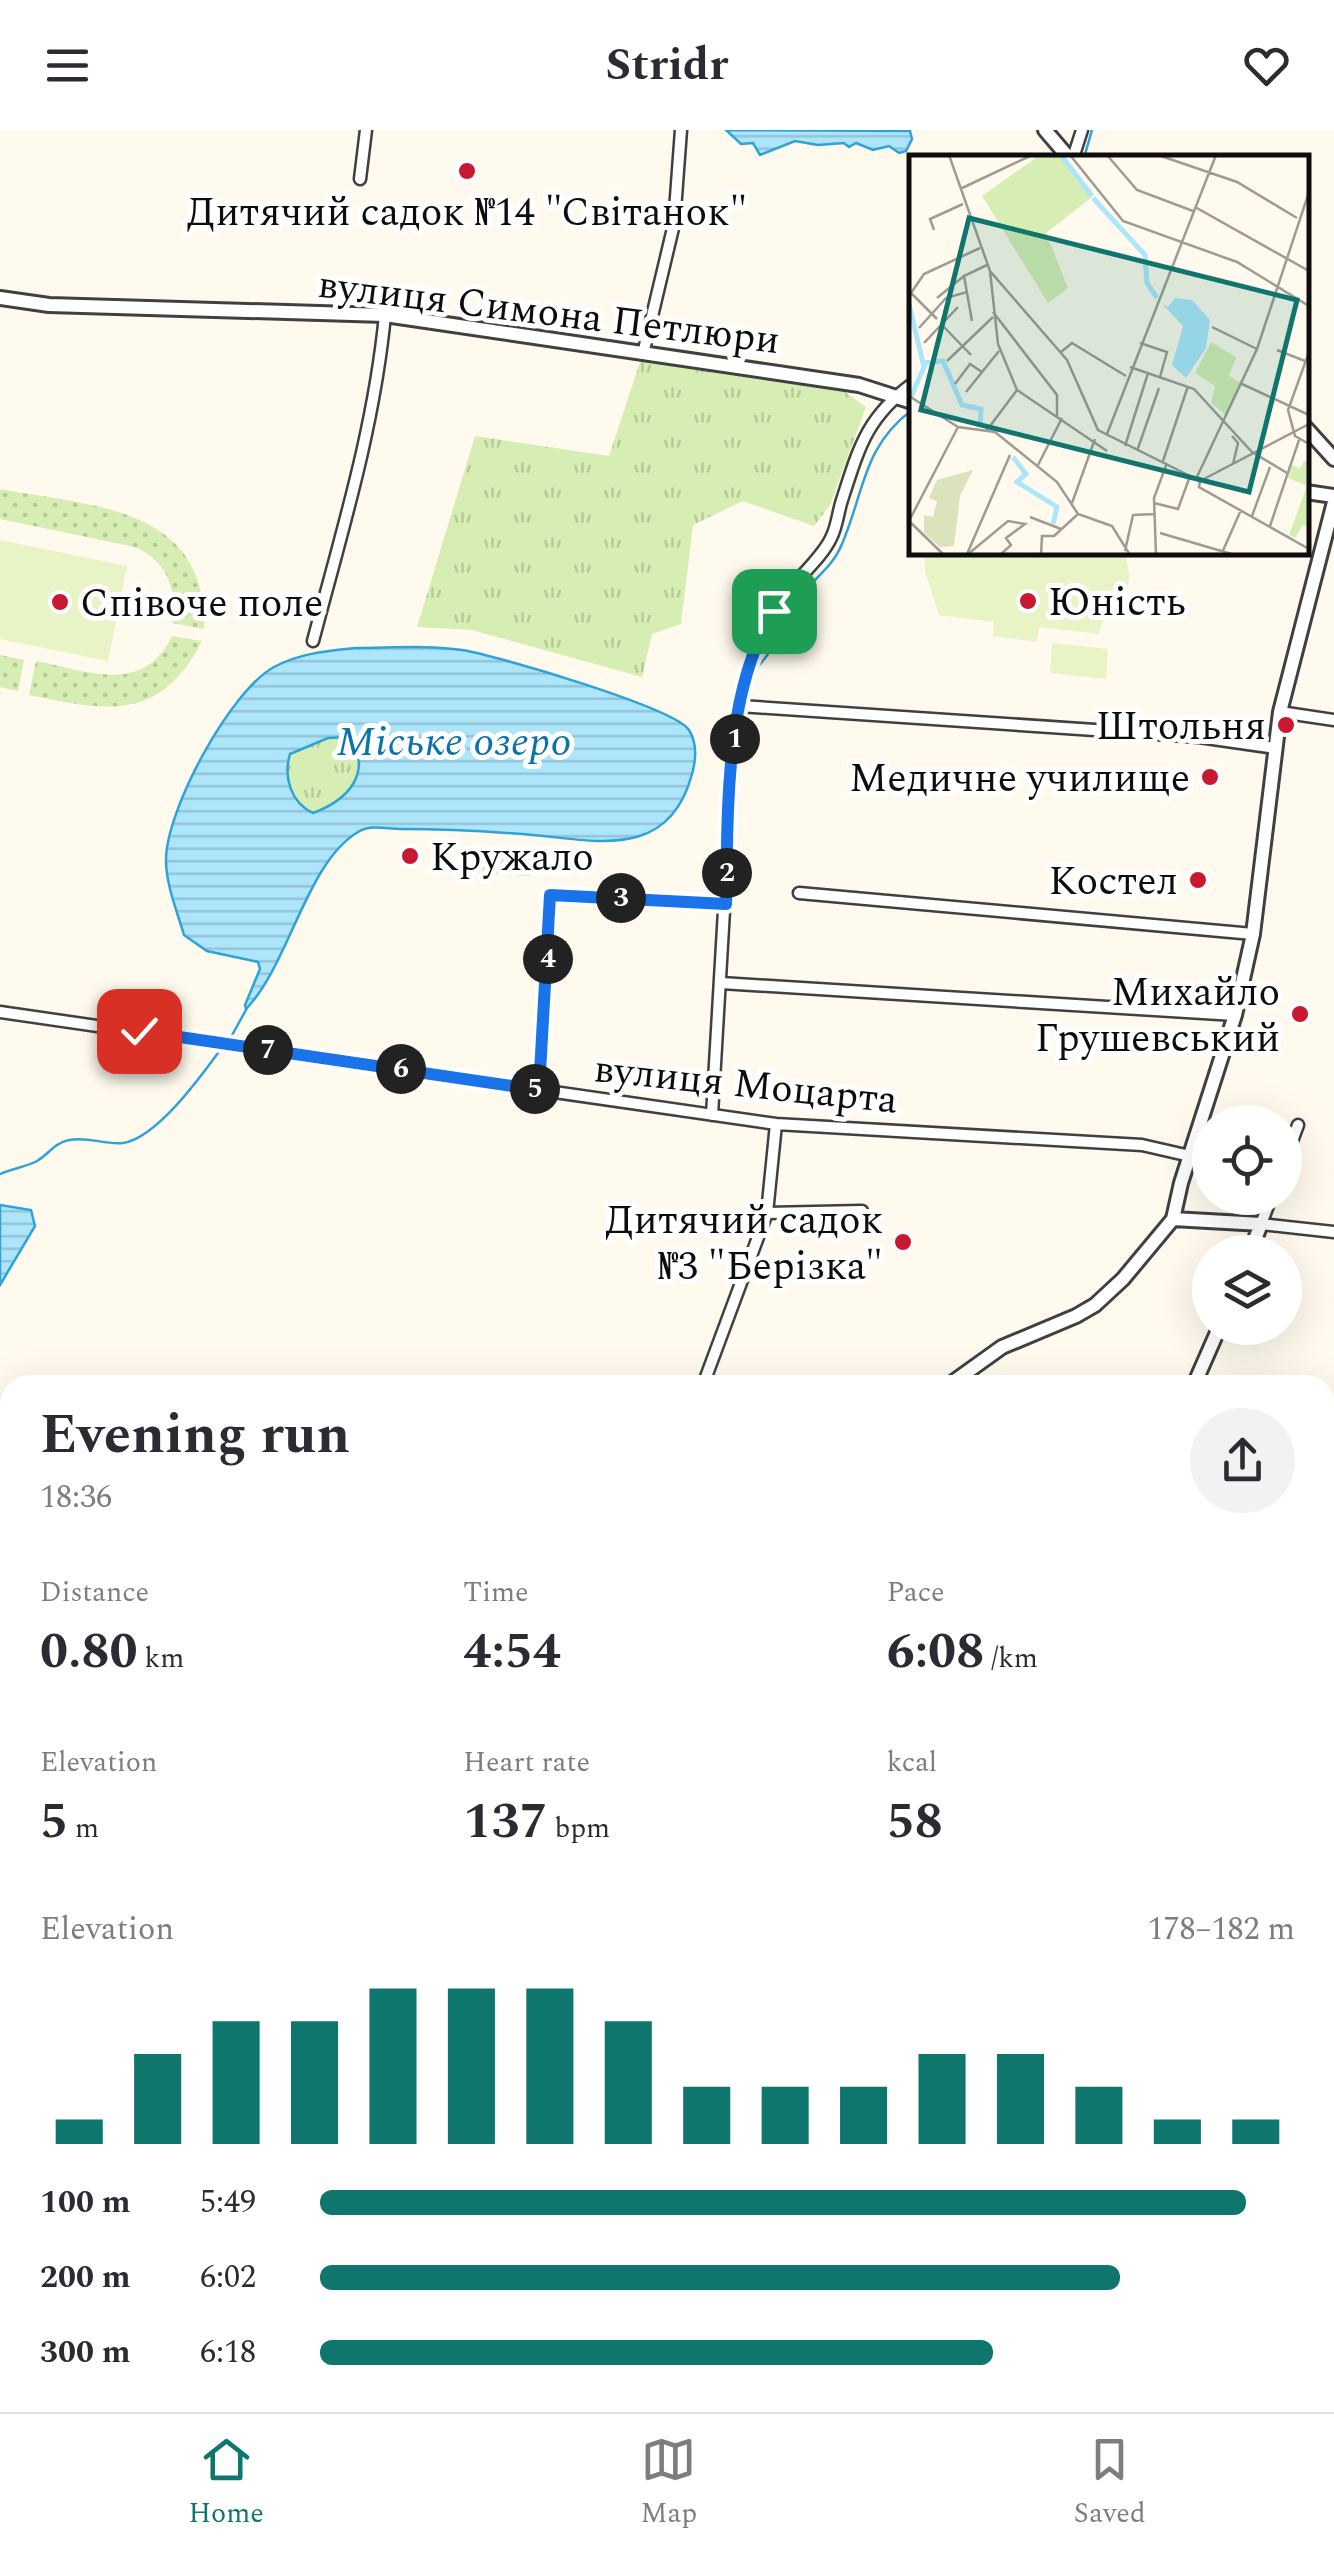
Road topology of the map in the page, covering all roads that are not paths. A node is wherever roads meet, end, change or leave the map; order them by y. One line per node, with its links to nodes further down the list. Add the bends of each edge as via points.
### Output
1 (366, 130): 7 (street)
2 (681, 130): 10 (street, via 674,224)
3 (1045, 130): 5 (street)
4 (1082, 130): 6 (street)
5 (1068, 155)
6 (1072, 155)
7 (360, 179)
8 (0, 298): 9 (street, вулиця Симона Петлюри)
9 (385, 315): 10 (street, вулиця Симона Петлюри); 17 (street, via 368,435)
10 (643, 354): 11 (street, вулиця Симона Петлюри, via 859,385)
11 (904, 400): 18 (street, via 879,411 866,432 831,539 760,634)
12 (1309, 431): 13 (street)
13 (1334, 459)
14 (1309, 493): 15 (street)
15 (1334, 499): 16 (street)
16 (1329, 545): 19 (street)
17 (313, 641)
18 (740, 706): 21 (street); 23 (street)
19 (1280, 712): 20 (street); 21 (street)
20 (1334, 720)
21 (1274, 748): 24 (street)
22 (799, 893): 24 (street)
23 (726, 904): 25 (street); 28 (street, via 550,895)
24 (1254, 934): 27 (street)
25 (721, 983): 27 (street); 29 (street)
26 (0, 1012): 28 (street, вулиця Моцарта)
27 (1235, 1015): 31 (street)
28 (539, 1090): 29 (street, вулиця Моцарта)
29 (712, 1115): 30 (street, вулиця Моцарта)
30 (776, 1124): 31 (street, вулиця Моцарта, via 1142,1146); 33 (street)
31 (1190, 1156): 35 (street)
32 (862, 1211): 33 (street)
33 (767, 1214): 40 (street)
34 (1264, 1215): 36 (street)
35 (1173, 1218): 36 (street); 41 (street, via 1095,1305 1002,1347)
36 (1261, 1224): 37 (street); 38 (street)
37 (1334, 1232)
38 (1257, 1235)
39 (1212, 1345): 42 (street)
40 (707, 1375)
41 (963, 1375)
42 (1198, 1375)

